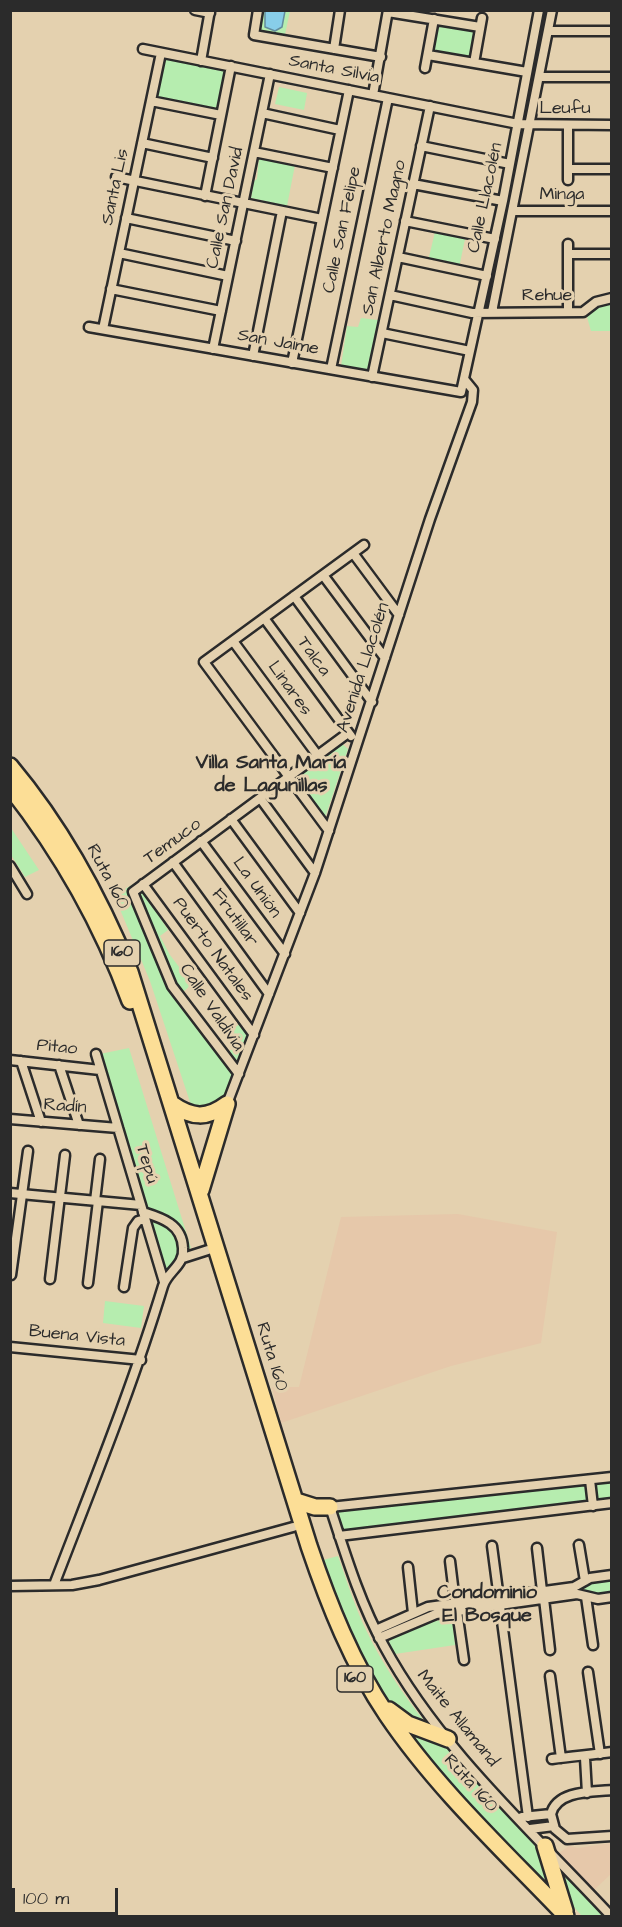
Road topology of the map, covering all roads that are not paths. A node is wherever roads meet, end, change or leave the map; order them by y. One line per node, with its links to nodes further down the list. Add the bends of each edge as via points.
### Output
1 (195, 10): 7 (street)
2 (258, 10): 12 (street, via 254,35)
3 (340, 10): 12 (street)
4 (539, 10): 20 (street, Calle Llacolén)
5 (552, 10): 9 (street, Calle Llacolén)
6 (388, 11): 8 (street); 15 (street)
7 (210, 12): 16 (street)
8 (434, 19): 14 (street); 17 (street, via 481,23)
9 (548, 31): 10 (street); 22 (street, Calle Llacolén)
10 (612, 31)
11 (143, 49): 13 (street, Santa Silvia)
12 (334, 49): 15 (street)
13 (161, 53): 16 (street, Santa Silvia); 27 (street, Santa Lis)
14 (428, 55): 17 (street); 19 (street)
15 (381, 57): 25 (street)
16 (201, 60): 18 (street, Santa Silvia)
17 (474, 63): 20 (street)
18 (231, 66): 21 (street, Santa Silvia); 30 (street)
19 (425, 68)
20 (527, 72): 31 (street, Calle Llacolén)
21 (270, 74): 24 (street, Santa Silvia); 29 (street, Calle San David)
22 (540, 77): 23 (street); 32 (street, Calle Llacolén)
23 (612, 77)
24 (349, 90): 25 (street, Santa Silvia); 35 (street)
25 (374, 95): 26 (street, Santa Silvia)
26 (388, 98): 28 (street, Santa Silvia); 80 (street, Calle San Felipe)
27 (151, 101): 30 (street); 36 (street, Santa Lis)
28 (430, 106): 31 (street, Santa Silvia); 37 (street, San Alberto Magno)
29 (262, 113): 35 (street); 38 (street, Calle San David)
30 (221, 115): 39 (street)
31 (518, 124): 32 (street, Leufu); 40 (street, Calle Llacolén)
32 (531, 125): 33 (street, Leufu); 52 (street, Calle Llacolén)
33 (568, 125): 34 (street, Leufu); 42 (street)
34 (612, 125)
35 (340, 130): 41 (street)
36 (142, 143): 39 (street); 46 (street, Santa Lis)
37 (421, 146): 40 (street); 47 (street, San Alberto Magno)
38 (254, 152): 41 (street); 50 (street, Calle San David)
39 (213, 158): 48 (street)
40 (510, 164): 49 (street, Calle Llacolén)
41 (333, 168): 55 (street)
42 (568, 169): 43 (street); 45 (street)
43 (612, 169)
44 (116, 177): 46 (street)
45 (568, 180)
46 (134, 181): 48 (street); 54 (street, Santa Lis)
47 (413, 184): 49 (street); 56 (street, San Alberto Magno)
48 (205, 196): 50 (street)
49 (503, 201): 57 (street, Calle Llacolén)
50 (243, 204): 51 (street); 58 (street, Calle San David)
51 (282, 211): 55 (street); 78 (street)
52 (513, 211): 53 (street, Minga); 70 (street, Calle Llacolén)
53 (612, 211)
54 (126, 218): 58 (street); 60 (street, Santa Lis)
55 (322, 219): 79 (street)
56 (405, 221): 57 (street); 63 (street, San Alberto Magno)
57 (495, 239): 65 (street, Calle Llacolén)
58 (236, 241): 64 (street, Calle San David)
59 (568, 244): 61 (street)
60 (119, 253): 64 (street); 66 (street, Santa Lis)
61 (568, 254): 62 (street); 71 (street)
62 (612, 254)
63 (398, 257): 65 (street); 67 (street, San Alberto Magno)
64 (228, 276): 69 (street, Calle San David)
65 (487, 276): 72 (street, Calle Llacolén)
66 (111, 289): 69 (street); 74 (street, Santa Lis)
67 (390, 295): 72 (street, Rehue); 75 (street, San Alberto Magno)
68 (612, 298): 71 (street, Rehue, via 596,302 585,312)
69 (221, 311): 76 (street, Calle San David)
70 (492, 312): 71 (street, Rehue); 72 (street, Rehue)
71 (568, 312)
72 (478, 313): 77 (street, Calle Llacolén)
73 (89, 327): 74 (street, San Jaime)
74 (103, 329): 76 (street, San Jaime)
75 (382, 333): 77 (street); 81 (street, San Alberto Magno)
76 (213, 349): 78 (street, San Jaime)
77 (470, 351): 82 (street, Calle Llacolén)
78 (253, 356): 79 (street, San Jaime)
79 (292, 363): 80 (street, San Jaime)
80 (331, 369): 81 (street, San Jaime)
81 (372, 377): 83 (street, San Jaime)
82 (464, 379): 83 (street, Calle Llacolén); 88 (street, Avenida Llacolén, via 471,386 473,398)
83 (461, 392)
84 (364, 544): 85 (street)
85 (353, 553): 86 (street); 88 (street)
86 (323, 574): 87 (street); 91 (street)
87 (294, 596): 89 (street); 92 (street)
88 (399, 615): 91 (street, Avenida Llacolén)
89 (264, 618): 90 (street); 93 (street, Talca)
90 (233, 641): 95 (street, Linares); 97 (street, via 204,662)
91 (385, 658): 92 (street, Avenida Llacolén)
92 (372, 702): 94 (street, Avenida Llacolén)
93 (348, 733): 94 (street, Talca); 95 (street, Temuco)
94 (358, 742): 101 (street, Avenida Llacolén)
95 (318, 756): 97 (street, Temuco)
96 (10, 766): 120 (highway, Ruta 160 / 160, via 57,829 106,916 138,994)
97 (289, 777): 99 (street, Temuco); 101 (street)
98 (10, 788): 135 (highway, Ruta 160 / 160, via 72,877 116,967 142,1037)
99 (260, 798): 100 (street, Temuco); 105 (street)
100 (231, 819): 102 (street, Temuco); 110 (street)
101 (329, 831): 105 (street, Avenida Llacolén)
102 (201, 841): 103 (street, Temuco); 111 (street, La Unión)
103 (172, 862): 107 (street, Temuco); 112 (street, Frutillar)
104 (10, 866): 106 (street)
105 (315, 873): 110 (street, Avenida Llacolén)
106 (14, 878): 109 (street)
107 (143, 884): 108 (street, Temuco); 113 (street, Puerto Natales)
108 (133, 892): 119 (street, Calle Valdivia, via 172,986)
109 (27, 894)
110 (300, 913): 111 (street, Avenida Llacolén)
111 (285, 954): 112 (street, Avenida Llacolén)
112 (269, 994): 113 (street, Avenida Llacolén)
113 (254, 1035): 119 (street, Avenida Llacolén)
114 (96, 1054): 118 (street, Tepú)
115 (10, 1060): 116 (street, Pitao)
116 (21, 1061): 117 (street, Pitao); 123 (street)
117 (59, 1065): 118 (street, Pitao); 124 (street)
118 (100, 1070): 125 (street, Tepú)
119 (238, 1074): 121 (street, Avenida Llacolén)
120 (172, 1104): 121 (highway, via 201,1116); 130 (highway, Ruta 160 / 160)
121 (227, 1104): 130 (highway)
122 (10, 1119): 123 (street, Radín)
123 (41, 1122): 124 (street, Radín)
124 (79, 1125): 125 (street, Radín)
125 (118, 1128): 134 (street, Tepú)
126 (28, 1151): 131 (street)
127 (65, 1155): 132 (street)
128 (100, 1159): 133 (street)
129 (10, 1193): 131 (street)
130 (200, 1193): 146 (highway, Ruta 160 / 160)
131 (22, 1194): 132 (street); 137 (street)
132 (60, 1197): 133 (street); 138 (street)
133 (97, 1201): 134 (street); 140 (street)
134 (143, 1212): 136 (street, via 162,1218 177,1229 183,1242); 139 (street, Tepú); 141 (street, via 133,1228)
135 (208, 1250): 136 (street); 150 (highway, Ruta 160 / 160)
136 (183, 1258): 139 (street)
137 (11, 1275)
138 (50, 1279)
139 (164, 1282): 143 (street)
140 (88, 1283)
141 (124, 1287)
142 (10, 1347): 143 (street, Buena Vista)
143 (141, 1359): 160 (street)
144 (612, 1477): 145 (street)
145 (590, 1480): 148 (street); 149 (street)
146 (296, 1501): 149 (highway); 173 (highway, Ruta 160 / 160, via 335,1618)
147 (612, 1503): 148 (street)
148 (593, 1506): 151 (street)
149 (330, 1507): 151 (street, Maite Allamand)
150 (293, 1527): 160 (street, via 99,1581); 188 (highway, Ruta 160 / 160, via 334,1640 382,1724 426,1780)
151 (339, 1536): 167 (street, Maite Allamand)
152 (579, 1545): 158 (street)
153 (492, 1546): 164 (street)
154 (537, 1548): 161 (street)
155 (450, 1561): 165 (street)
156 (408, 1567): 166 (street)
157 (612, 1575): 158 (street)
158 (582, 1583): 161 (street); 162 (street)
159 (10, 1586): 160 (street)
160 (54, 1586)
161 (543, 1595): 162 (street); 164 (street); 169 (street)
162 (584, 1596): 163 (street); 168 (street)
163 (612, 1597)
164 (500, 1600): 165 (street); 181 (street)
165 (456, 1606): 166 (street, via 429,1607); 167 (street); 170 (street)
166 (413, 1613): 167 (street)
167 (378, 1634): 174 (street, Maite Allamand, via 409,1688)
168 (593, 1644)
169 (550, 1650)
170 (464, 1660)
171 (588, 1672): 176 (street)
172 (550, 1676): 177 (street, via 556,1759)
173 (378, 1699): 174 (highway, via 402,1721); 189 (highway, Ruta 160 / 160, via 430,1771)
174 (448, 1739): 181 (street, Maite Allamand)
175 (612, 1752): 176 (street)
176 (600, 1754): 177 (street)
177 (585, 1758): 179 (street)
178 (612, 1790): 179 (street)
179 (587, 1793): 180 (street, via 563,1798)
180 (552, 1814): 181 (street); 182 (street)
181 (523, 1817): 183 (street, Maite Allamand)
182 (554, 1826): 183 (street); 184 (street, via 560,1835 571,1840)
183 (530, 1829): 185 (street, Maite Allamand)
184 (612, 1836)
185 (545, 1846): 186 (street, Maite Allamand); 187 (highway)
186 (569, 1870): 187 (highway); 190 (street, Maite Allamand)
187 (554, 1880): 189 (highway)
188 (553, 1917)
189 (567, 1917)
190 (612, 1917)

